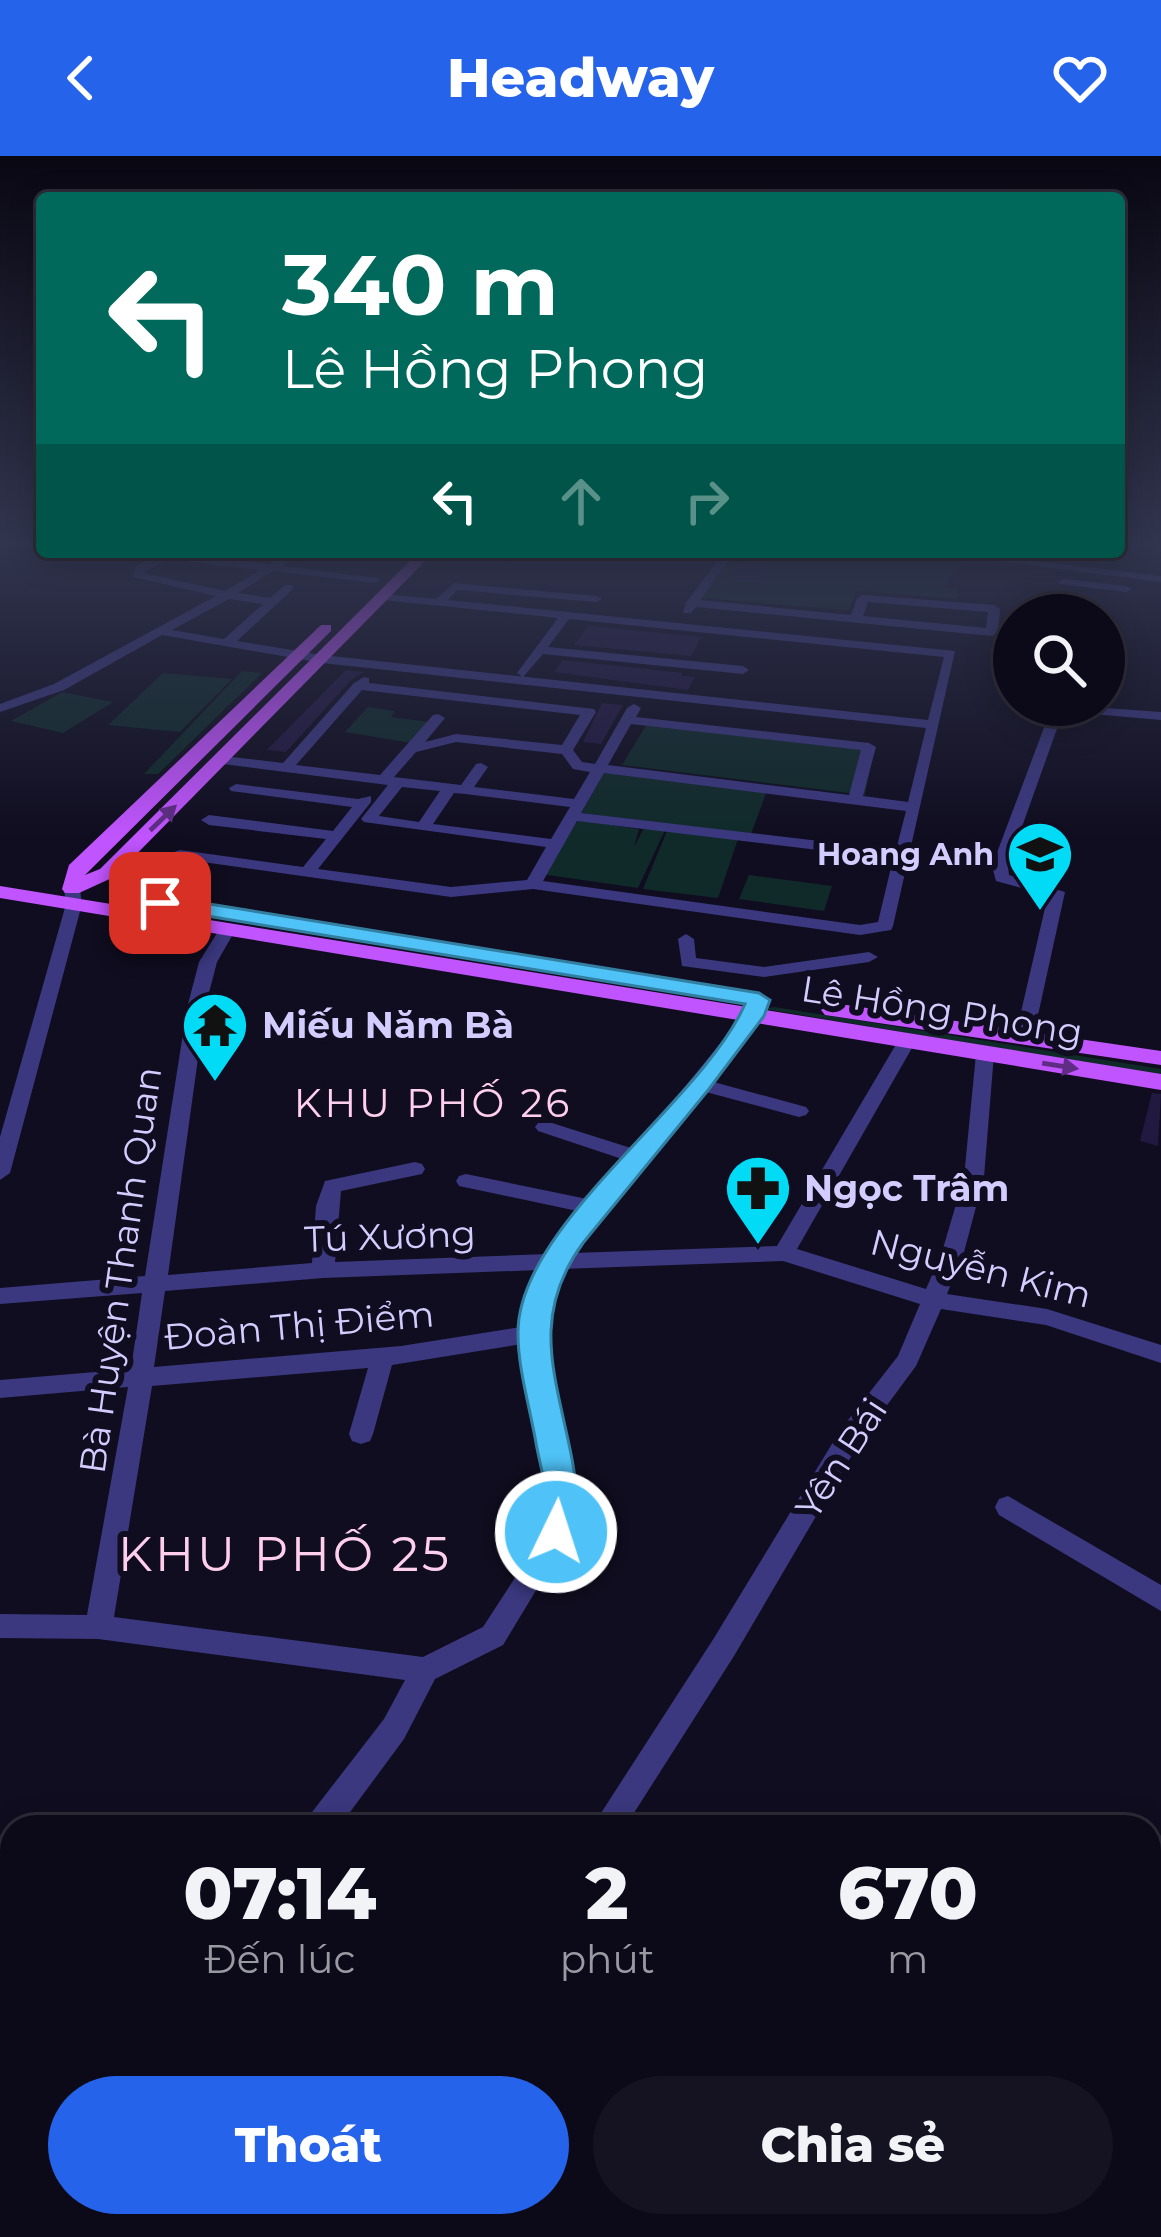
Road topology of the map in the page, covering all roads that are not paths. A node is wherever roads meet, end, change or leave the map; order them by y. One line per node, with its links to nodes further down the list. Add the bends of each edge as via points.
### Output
1 (144, 642): 18 (street)
2 (216, 642): 9 (street)
3 (315, 642): 11 (main road)
4 (336, 642): 12 (main road)
5 (546, 642): 10 (street)
6 (724, 642): 7 (street)
7 (756, 642)
8 (831, 642): 22 (street, via 951,654)
9 (226, 644): 11 (street)
10 (540, 650): 14 (street); 17 (street, via 746,664)
11 (299, 655): 12 (street); 25 (main road)
12 (322, 659): 13 (street); 26 (main road)
13 (443, 672): 15 (street); 16 (street)
14 (523, 673)
15 (426, 693): 24 (street, via 589,712); 28 (street, via 361,683)
16 (641, 694): 17 (street); 21 (street)
17 (730, 703): 22 (street)
18 (4, 707)
19 (1161, 716): 53 (street, via 1067,709 1052,725 1000,866 1002,878 1057,892)
20 (438, 718): 23 (street)
21 (628, 720): 29 (street); 33 (street, via 868,747)
22 (933, 725): 35 (street)
23 (412, 749): 24 (street, via 456,738); 30 (street)
24 (566, 750): 29 (street, via 578,766)
25 (195, 757): 26 (main road); 48 (main road, via 76,869)
26 (223, 760): 28 (street); 48 (main road, one-way to 26)
27 (481, 767): 32 (street)
28 (286, 768): 30 (street)
29 (598, 770): 33 (street); 36 (street)
30 (388, 781): 32 (street); 34 (street); 38 (street, via 368,819)
31 (236, 788): 34 (street)
32 (458, 789): 36 (street); 38 (street)
33 (855, 800): 35 (street)
34 (362, 804): 39 (street)
35 (913, 807): 42 (street)
36 (575, 810): 40 (street); 42 (street)
37 (209, 820): 39 (street)
38 (423, 827): 40 (street)
39 (336, 836): 43 (street)
40 (555, 844): 45 (street)
41 (180, 855): 43 (street)
42 (900, 855): 45 (street, via 885,926 873,931)
43 (307, 873): 45 (street, via 451,892)
44 (0, 878): 46 (main road, Lê Hồng Phong)
45 (533, 884)
46 (32, 890): 47 (main road, Lê Hồng Phong); 48 (main road, Lê Hồng Phong)
47 (0, 892)
48 (73, 896): 49 (main road, Lê Hồng Phong); 52 (main road, Lê Hồng Phong); 63 (street)
49 (228, 929): 52 (main road, Lê Hồng Phong); 69 (street, Bà Huyện Thanh Quan, via 208,962 196,1009)
50 (686, 939): 51 (street, via 688,962 748,972)
51 (869, 957)
52 (755, 1008): 53 (main road, Lê Hồng Phong); 54 (main road, Lê Hồng Phong); 58 (street)
53 (1024, 1038): 56 (main road, Lê Hồng Phong)
54 (907, 1041): 55 (main road, Lê Hồng Phong); 66 (street)
55 (985, 1054): 57 (main road, Lê Hồng Phong, one-way to 57); 71 (street, Yên Bái, via 974,1178)
56 (1161, 1058)
57 (1161, 1082)
58 (700, 1084): 59 (street); 61 (street)
59 (799, 1111)
60 (545, 1127): 61 (street)
61 (637, 1157): 65 (street)
62 (416, 1169): 68 (street, via 332,1186)
63 (0, 1173)
64 (466, 1181): 65 (street)
65 (594, 1208): 67 (street)
66 (784, 1253): 67 (street, Tú Xương); 71 (street, Nguyễn Kim)
67 (552, 1264): 68 (street, Tú Xương); 72 (street)
68 (323, 1270): 69 (street, Tú Xương)
69 (156, 1284): 70 (street, Tú Xương); 75 (street, Bà Huyện Thanh Quan)
70 (0, 1296)
71 (935, 1300): 73 (street, Nguyễn Kim, via 1046,1317); 84 (street, Yên Bái, via 908,1360 850,1436)
72 (532, 1334): 74 (street, Đoàn Thị Điểm); 82 (street, via 560,1471 556,1532 493,1636)
73 (1161, 1354)
74 (383, 1356): 75 (street, Đoàn Thị Điểm); 77 (street)
75 (141, 1375): 76 (street, Đoàn Thị Điểm); 81 (street, Bà Huyện Thanh Quan)
76 (0, 1389)
77 (361, 1434)
78 (1008, 1507): 79 (street)
79 (1161, 1599)
80 (0, 1626): 81 (street)
81 (98, 1627): 82 (street)
82 (425, 1670): 83 (street, via 394,1729)
83 (329, 1815)
84 (615, 1815)

